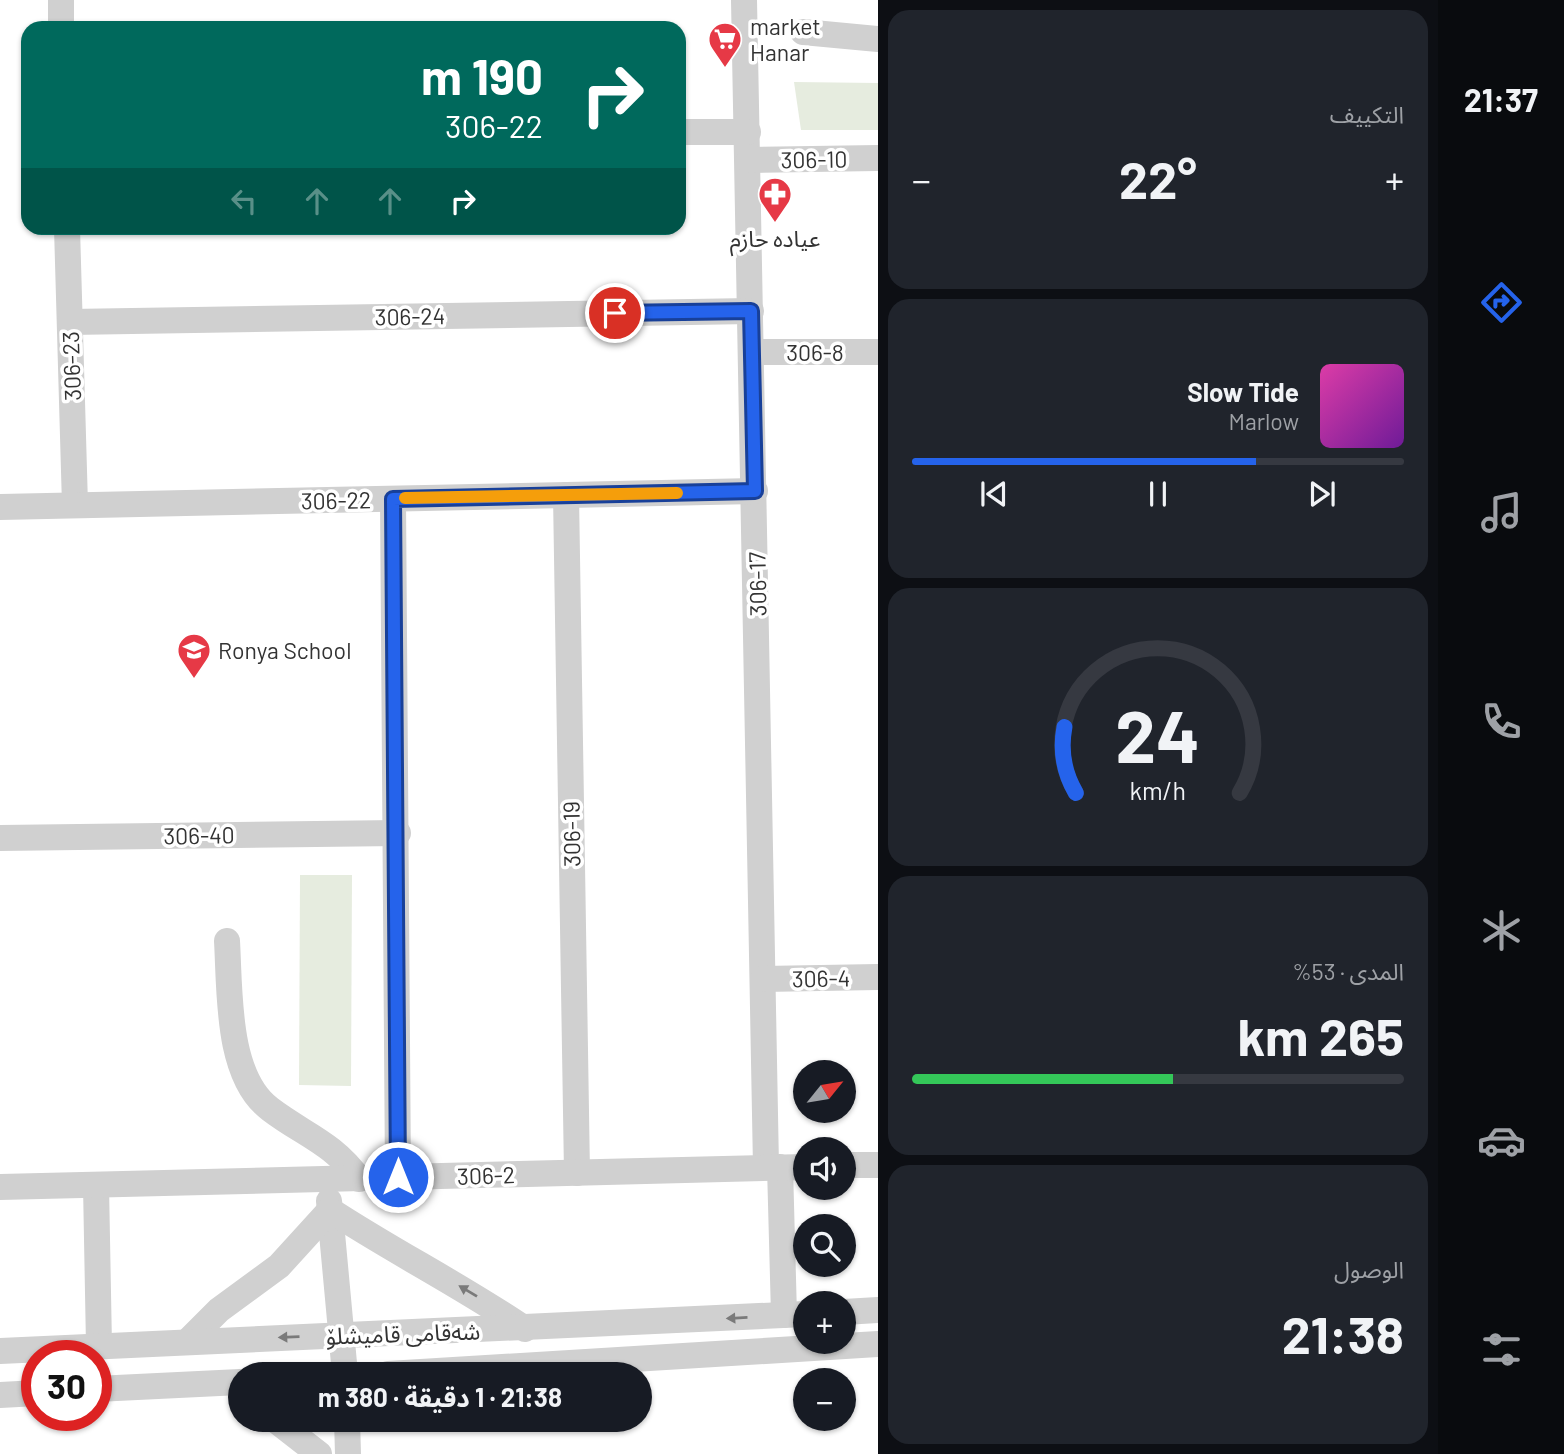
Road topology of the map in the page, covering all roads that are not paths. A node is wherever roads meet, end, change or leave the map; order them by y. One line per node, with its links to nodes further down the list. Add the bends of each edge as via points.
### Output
1 (61, 0): 3 (street)
2 (744, 0): 7 (street, 306-17)
3 (61, 21)
4 (803, 32): 5 (street)
5 (878, 39)
6 (686, 132): 7 (street)
7 (748, 132): 9 (street, 306-17)
8 (878, 158): 9 (street, 306-10)
9 (749, 160): 11 (street, 306-17)
10 (67, 235): 12 (street, 306-23)
11 (751, 311): 12 (street, 306-24); 13 (street, 306-17)
12 (70, 322): 18 (street, 306-23)
13 (753, 352): 14 (street, 306-8); 15 (street, 306-17)
14 (878, 352)
15 (755, 491): 16 (street, 306-22); 24 (street, 306-17)
16 (566, 495): 17 (street, 306-22); 28 (street, 306-19)
17 (393, 499): 18 (street, 306-22); 20 (street)
18 (75, 505): 19 (street, 306-22)
19 (0, 507)
20 (398, 833): 21 (street, 306-40); 29 (street)
21 (0, 838)
22 (227, 941): 30 (street, via 240,1067 267,1108 335,1150)
23 (878, 977): 24 (street, 306-4)
24 (763, 979): 27 (street, 306-17)
25 (878, 1164): 26 (street)
26 (856, 1165)
27 (784, 1167): 28 (street, 306-2); 35 (street, 306-17)
28 (577, 1172): 29 (street, 306-2)
29 (398, 1177): 30 (street, 306-2)
30 (359, 1178): 31 (street, 306-2)
31 (327, 1179): 32 (street, 306-2); 34 (street)
32 (96, 1185): 33 (street, 306-2); 41 (street)
33 (0, 1187)
34 (330, 1210): 39 (street, one-way to 34); 40 (street); 42 (street, via 279,1266 219,1310)
35 (793, 1291)
36 (878, 1310): 37 (street)
37 (856, 1311)
38 (793, 1315): 39 (street, شەقامی قامیشلۆ, one-way to 39)
39 (525, 1329): 40 (street, شەقامی قامیشلۆ)
40 (344, 1335): 42 (street, شەقامی قامیشلۆ, one-way to 42); 47 (street)
41 (99, 1340)
42 (188, 1341): 43 (street, شەقامی قامیشلۆ)
43 (112, 1345)
44 (878, 1345): 48 (street, شەقامی قامیشلۆ)
45 (21, 1350): 46 (street, شەقامی قامیشلۆ)
46 (0, 1351)
47 (345, 1362)
48 (591, 1362)
49 (228, 1382): 50 (street)
50 (188, 1384): 51 (street); 52 (street)
51 (112, 1388)
52 (228, 1392)
53 (21, 1394): 54 (street)
54 (0, 1395)
55 (291, 1432): 57 (street)
56 (347, 1432): 58 (street)
57 (319, 1454)
58 (348, 1454)

